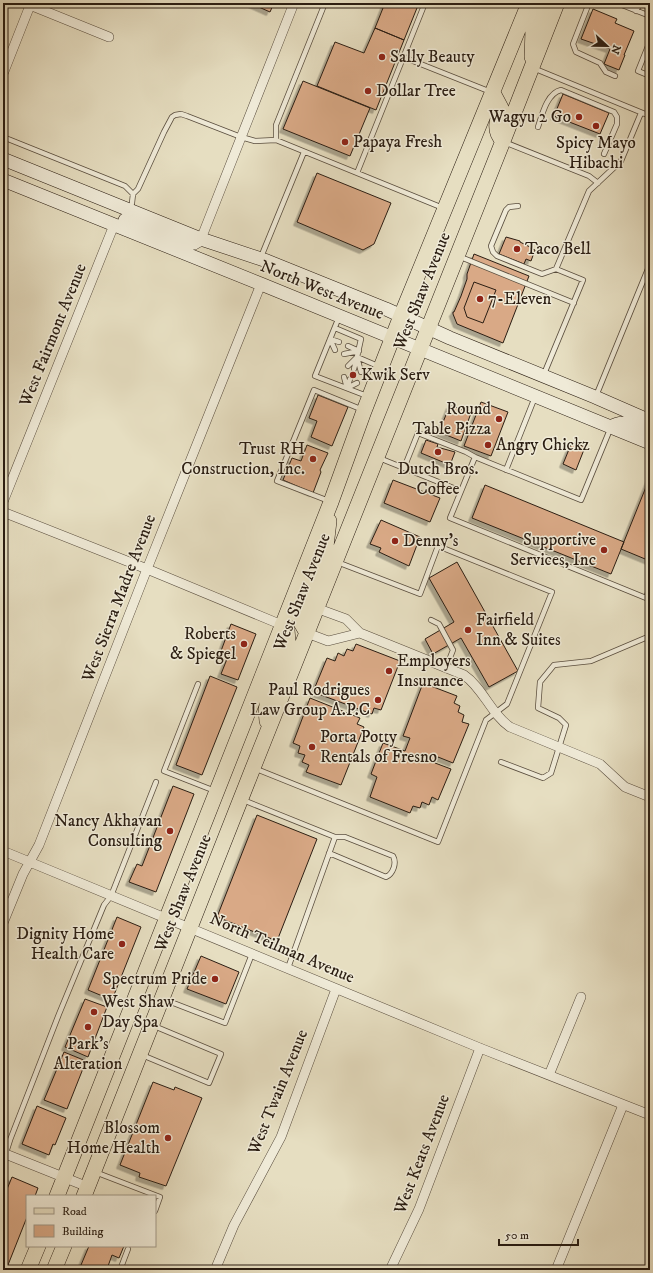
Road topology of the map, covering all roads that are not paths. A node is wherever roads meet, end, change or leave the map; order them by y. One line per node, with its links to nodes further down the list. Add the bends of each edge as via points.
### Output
1 (294, 3): 25 (street)
2 (325, 3): 26 (lane, via 276,125)
3 (425, 3): 15 (lane)
4 (529, 3): 20 (main road, West Shaw Avenue)
5 (544, 3): 16 (main road, via 533,30)
6 (557, 3): 16 (main road, West Shaw Avenue)
7 (589, 3): 18 (lane, via 573,44 576,52 600,63 606,72)
8 (617, 3): 11 (lane)
9 (640, 3): 11 (lane)
10 (29, 4): 13 (street); 17 (street)
11 (636, 11): 12 (lane)
12 (650, 16)
13 (109, 37)
14 (650, 41): 19 (lane, via 638,71)
15 (403, 57): 20 (lane); 31 (lane)
16 (532, 68): 21 (lane); 27 (main road, West Shaw Avenue)
17 (3, 74)
18 (615, 76)
19 (650, 76)
20 (493, 93): 27 (main road, via 501,108 497,132); 36 (main road, West Shaw Avenue)
21 (641, 113): 22 (lane); 33 (lane, via 621,161)
22 (650, 116)
23 (538, 127): 29 (lane, via 550,95 555,91 561,90 581,98 614,112 617,118 617,124)
24 (3, 137): 34 (lane, via 125,186)
25 (241, 137): 26 (lane, via 256,141); 34 (lane, via 188,116 175,115 164,132 138,189); 40 (street)
26 (276, 140): 28 (lane)
27 (503, 141): 33 (lane, via 589,176); 41 (main road, West Shaw Avenue)
28 (304, 152): 31 (lane); 42 (lane)
29 (604, 154)
30 (3, 160): 37 (main road, North West Avenue)
31 (356, 173): 36 (lane)
32 (3, 180): 38 (main road, North West Avenue)
33 (598, 183): 44 (lane, via 589,191)
34 (133, 194): 37 (lane)
35 (518, 206): 44 (lane, via 506,210 491,246 493,252 496,256 542,274)
36 (445, 208): 47 (main road, West Shaw Avenue)
37 (130, 210): 40 (main road, North West Avenue)
38 (79, 211): 39 (main road, North West Avenue); 40 (main road, via 102,211 184,243 194,243)
39 (114, 225): 45 (main road, North West Avenue); 81 (street, West Fairmont Avenue)
40 (201, 239): 42 (main road, North West Avenue)
41 (457, 256): 46 (lane); 49 (main road, West Shaw Avenue)
42 (260, 259): 47 (main road, North West Avenue)
43 (650, 264): 70 (lane)
44 (556, 269): 46 (lane, via 583,280)
45 (261, 284): 48 (main road, North West Avenue); 85 (street, West Sierra Madre Avenue)
46 (574, 303): 65 (lane)
47 (401, 316): 49 (main road, North West Avenue); 51 (main road, West Shaw Avenue)
48 (337, 322): 50 (main road, North West Avenue); 52 (lane)
49 (428, 328): 55 (main road, West Shaw Avenue); 65 (main road, North West Avenue)
50 (364, 333): 51 (main road, North West Avenue); 57 (lane)
51 (392, 337): 55 (main road, North West Avenue); 61 (main road, West Shaw Avenue)
52 (330, 339): 53 (lane); 56 (lane); 68 (lane, via 315,376)
53 (338, 342)
54 (348, 346): 57 (lane)
55 (420, 349): 69 (main road, North West Avenue); 76 (main road, West Shaw Avenue)
56 (335, 350)
57 (359, 351): 58 (lane); 59 (lane)
58 (344, 354)
59 (357, 357): 60 (lane); 61 (lane); 62 (lane); 63 (lane)
60 (348, 366)
61 (381, 367): 71 (main road, West Shaw Avenue)
62 (354, 369)
63 (361, 372)
64 (344, 377): 68 (lane)
65 (543, 377): 70 (main road, North West Avenue)
66 (350, 379): 68 (lane)
67 (357, 383): 68 (lane)
68 (347, 388): 71 (lane)
69 (536, 396): 73 (main road, North West Avenue); 79 (lane)
70 (595, 397): 72 (main road, North West Avenue)
71 (366, 404): 82 (main road, West Shaw Avenue); 82 (lane, via 314,390 277,481)
72 (650, 421)
73 (611, 427): 74 (main road, via 621,422); 75 (main road, North West Avenue); 79 (lane, via 581,500)
74 (650, 432)
75 (650, 442)
76 (377, 457): 78 (lane); 84 (main road, West Shaw Avenue)
77 (475, 457): 78 (lane, via 418,433); 79 (lane); 80 (lane)
78 (404, 468): 80 (lane)
79 (506, 470)
80 (461, 491): 86 (lane, via 450,518 646,598)
81 (3, 502)
82 (331, 502): 89 (main road, West Shaw Avenue); 90 (main road, via 325,554 301,615 300,621)
83 (3, 512): 85 (street)
84 (335, 561): 87 (main road, West Shaw Avenue); 95 (lane, via 420,594 438,546 552,592 507,704)
85 (147, 569): 89 (street); 107 (street, West Sierra Madre Avenue, via 39,845)
86 (650, 588)
87 (316, 608): 90 (main road, West Shaw Avenue); 91 (street, via 346,620)
88 (431, 620): 93 (lane, via 439,624 453,650)
89 (282, 625): 96 (main road, via 287,630 288,641 266,710); 101 (main road, West Shaw Avenue)
90 (307, 633): 91 (street, via 328,641); 96 (main road, West Shaw Avenue)
91 (360, 633): 93 (street)
92 (650, 636): 97 (lane, via 591,661 554,665 540,682 538,708 558,718 566,726)
93 (446, 668): 95 (street, via 464,674 470,679)
94 (198, 684): 101 (lane, via 164,771)
95 (496, 712): 97 (street, via 510,728); 99 (lane, via 486,720 438,842)
96 (267, 732): 99 (main road, West Shaw Avenue)
97 (560, 748): 98 (lane, via 551,773 542,778); 102 (street, via 600,764 625,788)
98 (501, 762)
99 (253, 768): 103 (main road, West Shaw Avenue)
100 (156, 782): 108 (lane)
101 (216, 791): 109 (main road, West Shaw Avenue)
102 (650, 797)
103 (240, 799): 104 (lane); 111 (main road, West Shaw Avenue)
104 (335, 837): 106 (lane); 106 (lane, via 345,837 393,856 394,865 390,875 386,877)
105 (3, 851): 107 (street, North Teilman Avenue)
106 (329, 854): 113 (lane)
107 (30, 862): 108 (street, North Teilman Avenue); 110 (street, West Sierra Madre Avenue)
108 (111, 896): 109 (street, North Teilman Avenue); 123 (lane, via 104,905 59,1014)
109 (167, 918): 111 (street, North Teilman Avenue); 125 (main road, West Shaw Avenue)
110 (3, 923)
111 (190, 927): 112 (street, North Teilman Avenue); 116 (main road, West Shaw Avenue)
112 (252, 954): 113 (street, North Teilman Avenue); 116 (lane, via 225,1023)
113 (288, 968): 114 (street, North Teilman Avenue)
114 (336, 989): 118 (street, North Teilman Avenue); 137 (street, West Twain Avenue, via 281,1137 234,1225)
115 (581, 997): 120 (street)
116 (162, 998): 117 (main road, West Shaw Avenue)
117 (151, 1025): 119 (main road, West Shaw Avenue); 119 (lane, via 221,1054 209,1083)
118 (480, 1048): 120 (street, North Teilman Avenue); 138 (street, West Keats Avenue, via 419,1209)
119 (140, 1054): 124 (main road, West Shaw Avenue)
120 (549, 1075): 121 (street, North Teilman Avenue)
121 (623, 1105): 122 (street, North Teilman Avenue); 139 (street)
122 (650, 1115)
123 (4, 1157): 125 (street)
124 (94, 1171): 126 (main road, West Shaw Avenue); 128 (lane)
125 (64, 1177): 126 (street); 127 (main road, West Shaw Avenue)
126 (86, 1191)
127 (57, 1195)
128 (155, 1195)
129 (156, 1195): 130 (lane, via 160,1197)
130 (156, 1208)
131 (38, 1247): 134 (main road)
132 (64, 1247): 135 (main road)
133 (128, 1250): 136 (lane)
134 (28, 1270)
135 (54, 1270)
136 (120, 1270)
137 (215, 1270)
138 (390, 1270)
139 (556, 1270)

